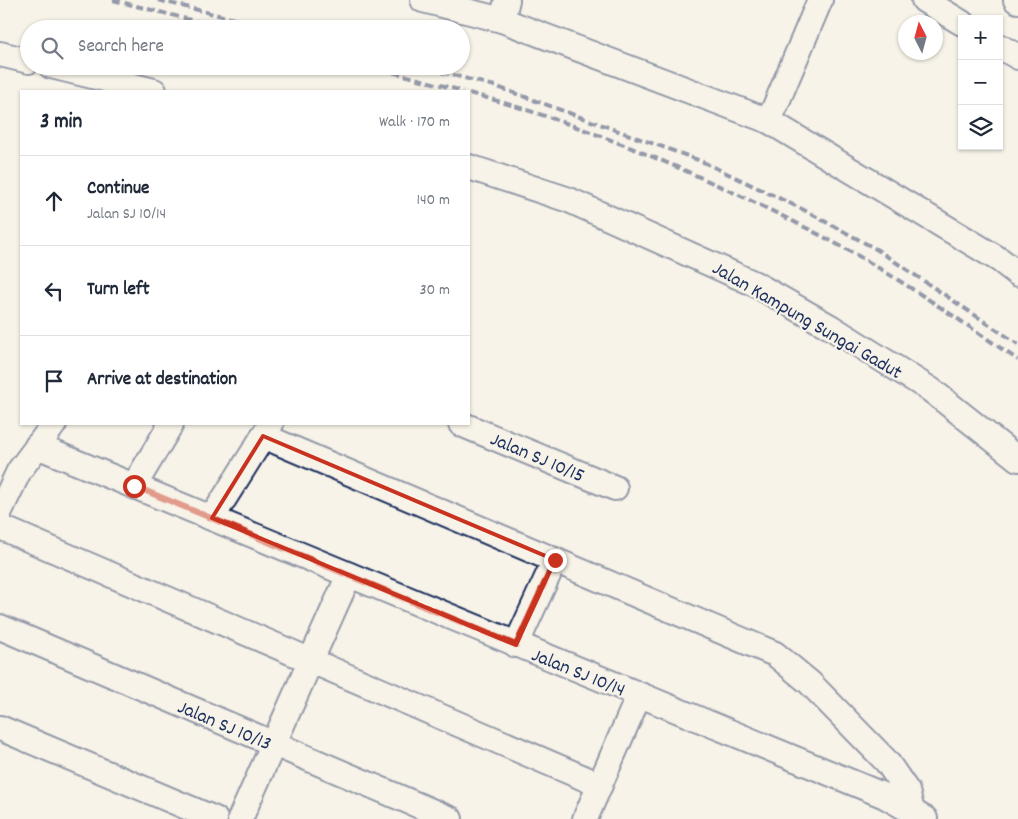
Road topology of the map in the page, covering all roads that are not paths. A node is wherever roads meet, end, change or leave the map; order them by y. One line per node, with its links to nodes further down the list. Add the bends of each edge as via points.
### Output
1 (423, 0): 4 (street)
2 (820, 0): 12 (street)
3 (924, 0): 5 (street)
4 (504, 10): 12 (street)
5 (958, 21)
6 (1003, 48): 8 (street)
7 (0, 54): 9 (street)
8 (1018, 57)
9 (20, 59)
10 (88, 75): 11 (street)
11 (150, 90)
12 (768, 121): 14 (street)
13 (470, 167): 20 (street, Jalan Kampung Sungai Gadut, via 569,200 755,284 931,390)
14 (1015, 265)
15 (53, 425): 19 (street)
16 (170, 425): 21 (street)
17 (463, 425): 22 (street, Jalan SJ 10/15)
18 (267, 430): 24 (street); 26 (street)
19 (38, 446): 21 (street, Jalan SJ 10/14); 23 (street, via 19,471)
20 (1018, 459)
21 (134, 486): 24 (street, Jalan SJ 10/14)
22 (615, 488)
23 (0, 510)
24 (212, 518): 27 (street, Jalan SJ 10/14)
25 (0, 527): 30 (street)
26 (555, 560): 29 (street); 35 (street, via 775,654 810,683 887,762 907,791)
27 (349, 575): 29 (street, Jalan SJ 10/14); 30 (street)
28 (0, 627): 33 (street, Jalan SJ 10/13)
29 (516, 645): 31 (street, Jalan SJ 10/14)
30 (311, 660): 33 (street); 34 (street)
31 (639, 695): 34 (street); 35 (street, Jalan SJ 10/14, via 885,796)
32 (0, 728): 36 (street)
33 (275, 745): 37 (street); 38 (street, Jalan SJ 10/13)
34 (600, 785): 39 (street)
35 (918, 815)
36 (215, 819)
37 (240, 819)
38 (450, 819)
39 (585, 819)

